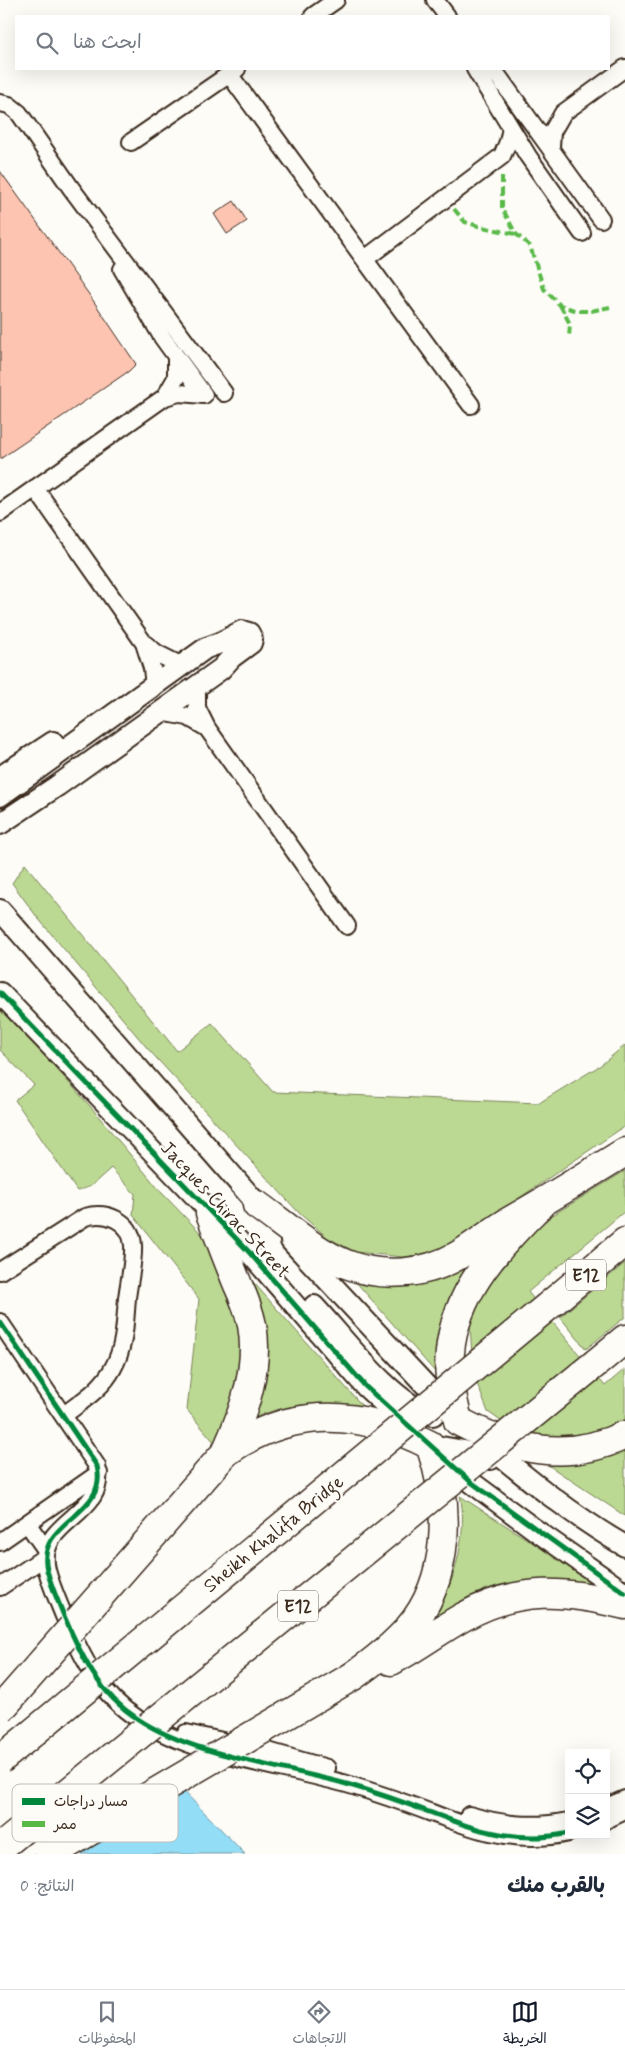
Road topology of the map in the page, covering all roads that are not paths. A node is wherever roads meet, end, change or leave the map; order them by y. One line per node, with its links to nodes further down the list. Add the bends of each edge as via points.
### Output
1 (336, 0): 3 (street)
2 (435, 0): 4 (street)
3 (314, 15)
4 (446, 15)
5 (625, 68): 10 (street)
6 (476, 70): 12 (street)
7 (494, 70): 11 (street)
8 (233, 72): 13 (street); 20 (street)
9 (0, 103): 19 (street, via 19,113)
10 (564, 113): 11 (street, via 545,118); 14 (street, via 552,132)
11 (528, 116): 14 (street)
12 (510, 128): 15 (street); 16 (street)
13 (131, 142)
14 (551, 148): 17 (street)
15 (502, 156): 16 (street); 20 (street)
16 (528, 156): 18 (street)
17 (601, 220)
18 (582, 233)
19 (111, 242): 21 (street, via 123,271); 22 (street)
20 (365, 259): 24 (street)
21 (176, 358): 23 (street, via 176,378); 23 (street, via 204,395 179,393)
22 (224, 392)
23 (165, 396): 25 (street)
24 (472, 405)
25 (35, 488): 26 (street); 27 (street)
26 (0, 513)
27 (144, 642): 28 (street, via 158,654); 29 (street)
28 (182, 666): 29 (street); 30 (street, via 206,648 242,631 249,632 252,639 249,646)
29 (154, 686): 32 (street)
30 (197, 686): 31 (street); 33 (street, via 198,708)
31 (160, 712): 33 (street, via 188,717); 36 (street)
32 (103, 722): 34 (street, via 70,730); 35 (street)
33 (207, 728): 39 (street)
34 (0, 777)
35 (0, 796)
36 (0, 824)
37 (0, 895): 38 (street)
38 (2, 913): 42 (street, Jacques Chirac Street)
39 (347, 926)
40 (0, 993): 44 (street, Jacques Chirac Street)
41 (625, 1152): 43 (highway)
42 (257, 1205): 43 (highway, via 332,1257 363,1269 395,1272 426,1268 456,1257); 50 (street, Jacques Chirac Street)
43 (540, 1205): 53 (highway, via 491,1256 459,1310 452,1334 449,1366)
44 (210, 1213): 46 (street, Jacques Chirac Street); 56 (highway, via 249,1312 254,1341 248,1390)
45 (625, 1242): 71 (highway, Sheikh Khalifa Bridge / E12, bridge)
46 (249, 1252): 51 (street, via 273,1260 378,1376 399,1396); 55 (street, Jacques Chirac Street, via 366,1387)
47 (0, 1271): 52 (street, via 92,1215 116,1218 131,1237 124,1332 119,1356 101,1387)
48 (0, 1322): 52 (street)
49 (625, 1339): 72 (highway, E12, bridge)
50 (419, 1377): 51 (street); 53 (street, Jacques Chirac Street)
51 (426, 1413): 53 (street); 55 (street)
52 (64, 1414): 59 (street, via 94,1459)
53 (458, 1421): 54 (highway, via 493,1438 528,1448 563,1452); 57 (street); 58 (street, Jacques Chirac Street)
54 (625, 1435)
55 (430, 1446): 56 (highway, via 380,1425 326,1417 273,1426); 57 (street); 60 (street, Jacques Chirac Street); 68 (highway, via 444,1499 444,1536 433,1583)
56 (226, 1452): 69 (highway, bridge)
57 (464, 1452): 58 (street); 60 (street)
58 (510, 1465): 63 (street, Jacques Chirac Street, via 570,1512)
59 (99, 1473): 61 (street); 64 (street, via 93,1498 59,1529)
60 (471, 1482): 66 (street, Jacques Chirac Street)
61 (28, 1523): 62 (street); 64 (street)
62 (0, 1542)
63 (625, 1546)
64 (46, 1554): 65 (street); 70 (street, via 53,1589 82,1657 106,1690)
65 (0, 1587)
66 (625, 1593)
67 (625, 1605): 68 (highway, via 577,1594 522,1596 492,1604)
68 (411, 1638): 73 (highway, bridge, via 383,1666 353,1676)
69 (0, 1710)
70 (138, 1720): 78 (street, via 268,1751 496,1822 525,1826); 79 (street, via 202,1748 349,1785 489,1832 525,1837)
71 (0, 1760)
72 (79, 1784)
73 (170, 1784)
74 (625, 1799): 75 (street)
75 (610, 1805)
76 (625, 1811): 77 (street)
77 (610, 1818)
78 (565, 1821)
79 (565, 1833)
80 (12, 1838): 82 (highway, E12, bridge)
81 (71, 1842): 83 (highway, bridge)
82 (0, 1848)
83 (51, 1854)

